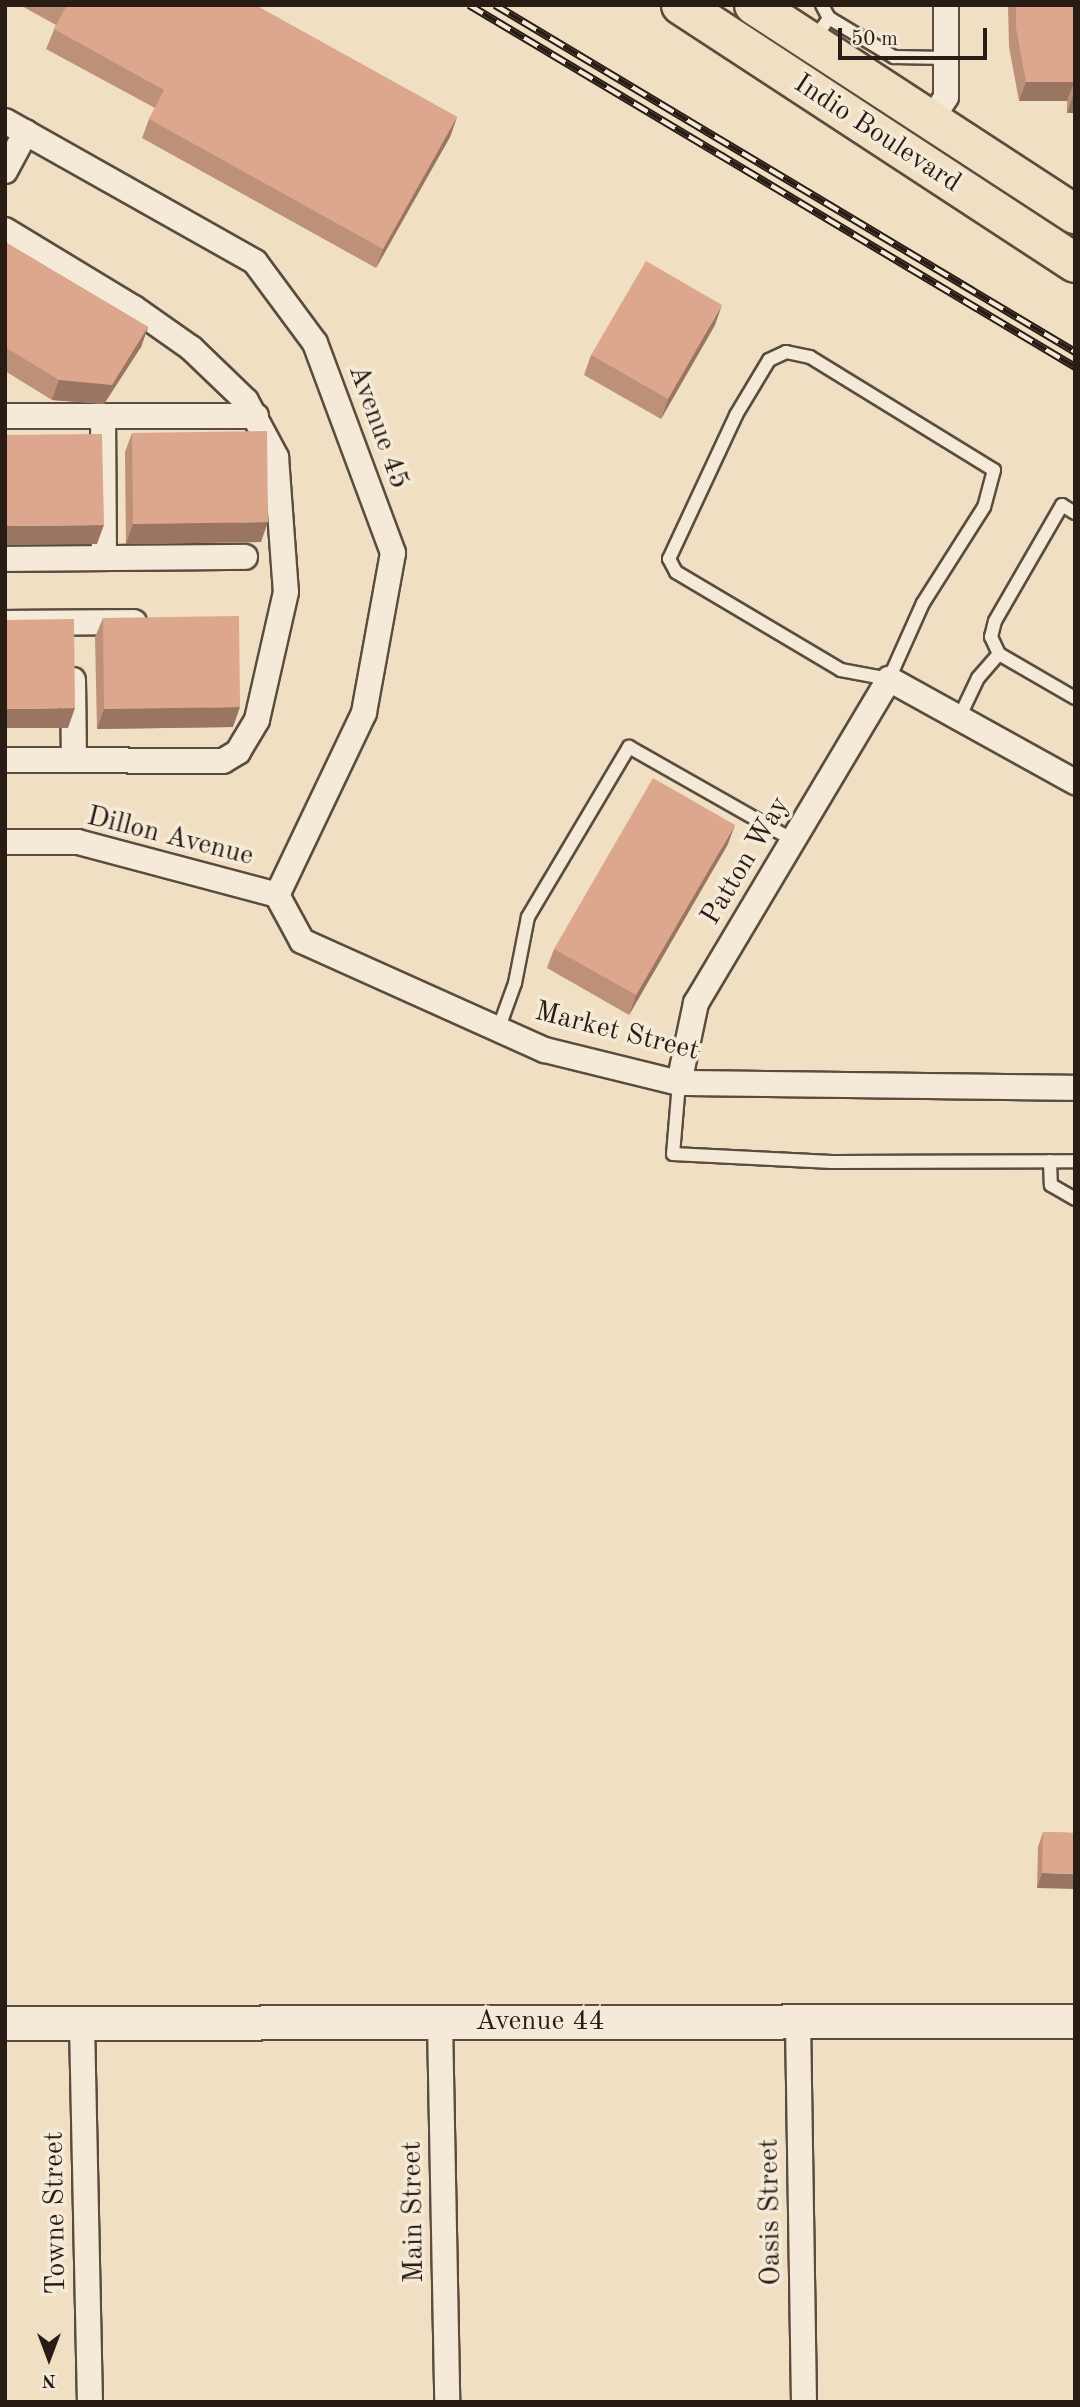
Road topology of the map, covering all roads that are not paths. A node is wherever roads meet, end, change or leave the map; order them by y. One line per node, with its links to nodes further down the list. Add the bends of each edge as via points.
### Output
1 (681, 5): 6 (main road, Indio Boulevard)
2 (822, 5): 5 (lane)
3 (946, 5): 7 (street)
4 (768, 10): 5 (main road, Indio Boulevard)
5 (820, 30): 7 (lane, via 894,57); 8 (main road, Indio Boulevard)
6 (736, 42): 8 (main road, via 796,63 887,121); 11 (main road, Indio Boulevard)
7 (946, 58): 8 (street, via 946,97)
8 (931, 121): 11 (main road, via 941,155); 12 (main road, Indio Boulevard)
9 (15, 127): 10 (street); 34 (street, Avenue 45, via 255,262 315,343 393,553 364,713)
10 (5, 171)
11 (967, 193): 14 (main road, Indio Boulevard)
12 (1075, 214)
13 (5, 230): 17 (street, via 191,348)
14 (1075, 263)
15 (5, 416): 16 (street)
16 (103, 416): 17 (street); 20 (street)
17 (256, 416): 30 (street, via 276,457 286,592 281,636 257,720 238,752 223,761)
18 (1075, 513): 25 (lane, via 1062,505 995,621 990,637)
19 (245, 557): 20 (street)
20 (104, 558): 21 (street)
21 (5, 559)
22 (163, 622): 24 (street)
23 (5, 623): 24 (street)
24 (72, 623): 30 (street)
25 (999, 654): 27 (lane); 28 (lane, via 978,678)
26 (889, 679): 26 (lane, via 841,670 676,572 669,559 736,415 769,360 786,352 810,357 994,470 984,507 923,603); 28 (street); 32 (street, Patton Way)
27 (1075, 698)
28 (959, 718): 31 (street)
29 (5, 760): 30 (street)
30 (74, 760)
31 (1075, 782)
32 (793, 840): 35 (lane, via 629,747 528,917 515,983); 36 (street, Patton Way, via 696,1003)
33 (5, 842): 34 (street, Dillon Avenue, via 78,842)
34 (277, 895): 35 (street, Market Street, via 302,941)
35 (498, 1030): 36 (street, Market Street, via 544,1050)
36 (679, 1083): 37 (street, Market Street); 38 (lane, via 673,1154 832,1162)
37 (1075, 1088)
38 (1050, 1161): 39 (lane); 40 (lane, via 1051,1185)
39 (1075, 1161)
40 (1075, 1199)
41 (797, 2021): 42 (street, Avenue 44); 43 (street, Avenue 44); 48 (street, Oasis Street)
42 (1075, 2021)
43 (440, 2022): 45 (street, Avenue 44); 47 (street, Main Street)
44 (5, 2023): 45 (street, Avenue 44)
45 (82, 2023): 46 (street, Towne Street)
46 (90, 2402)
47 (447, 2402)
48 (804, 2402)

